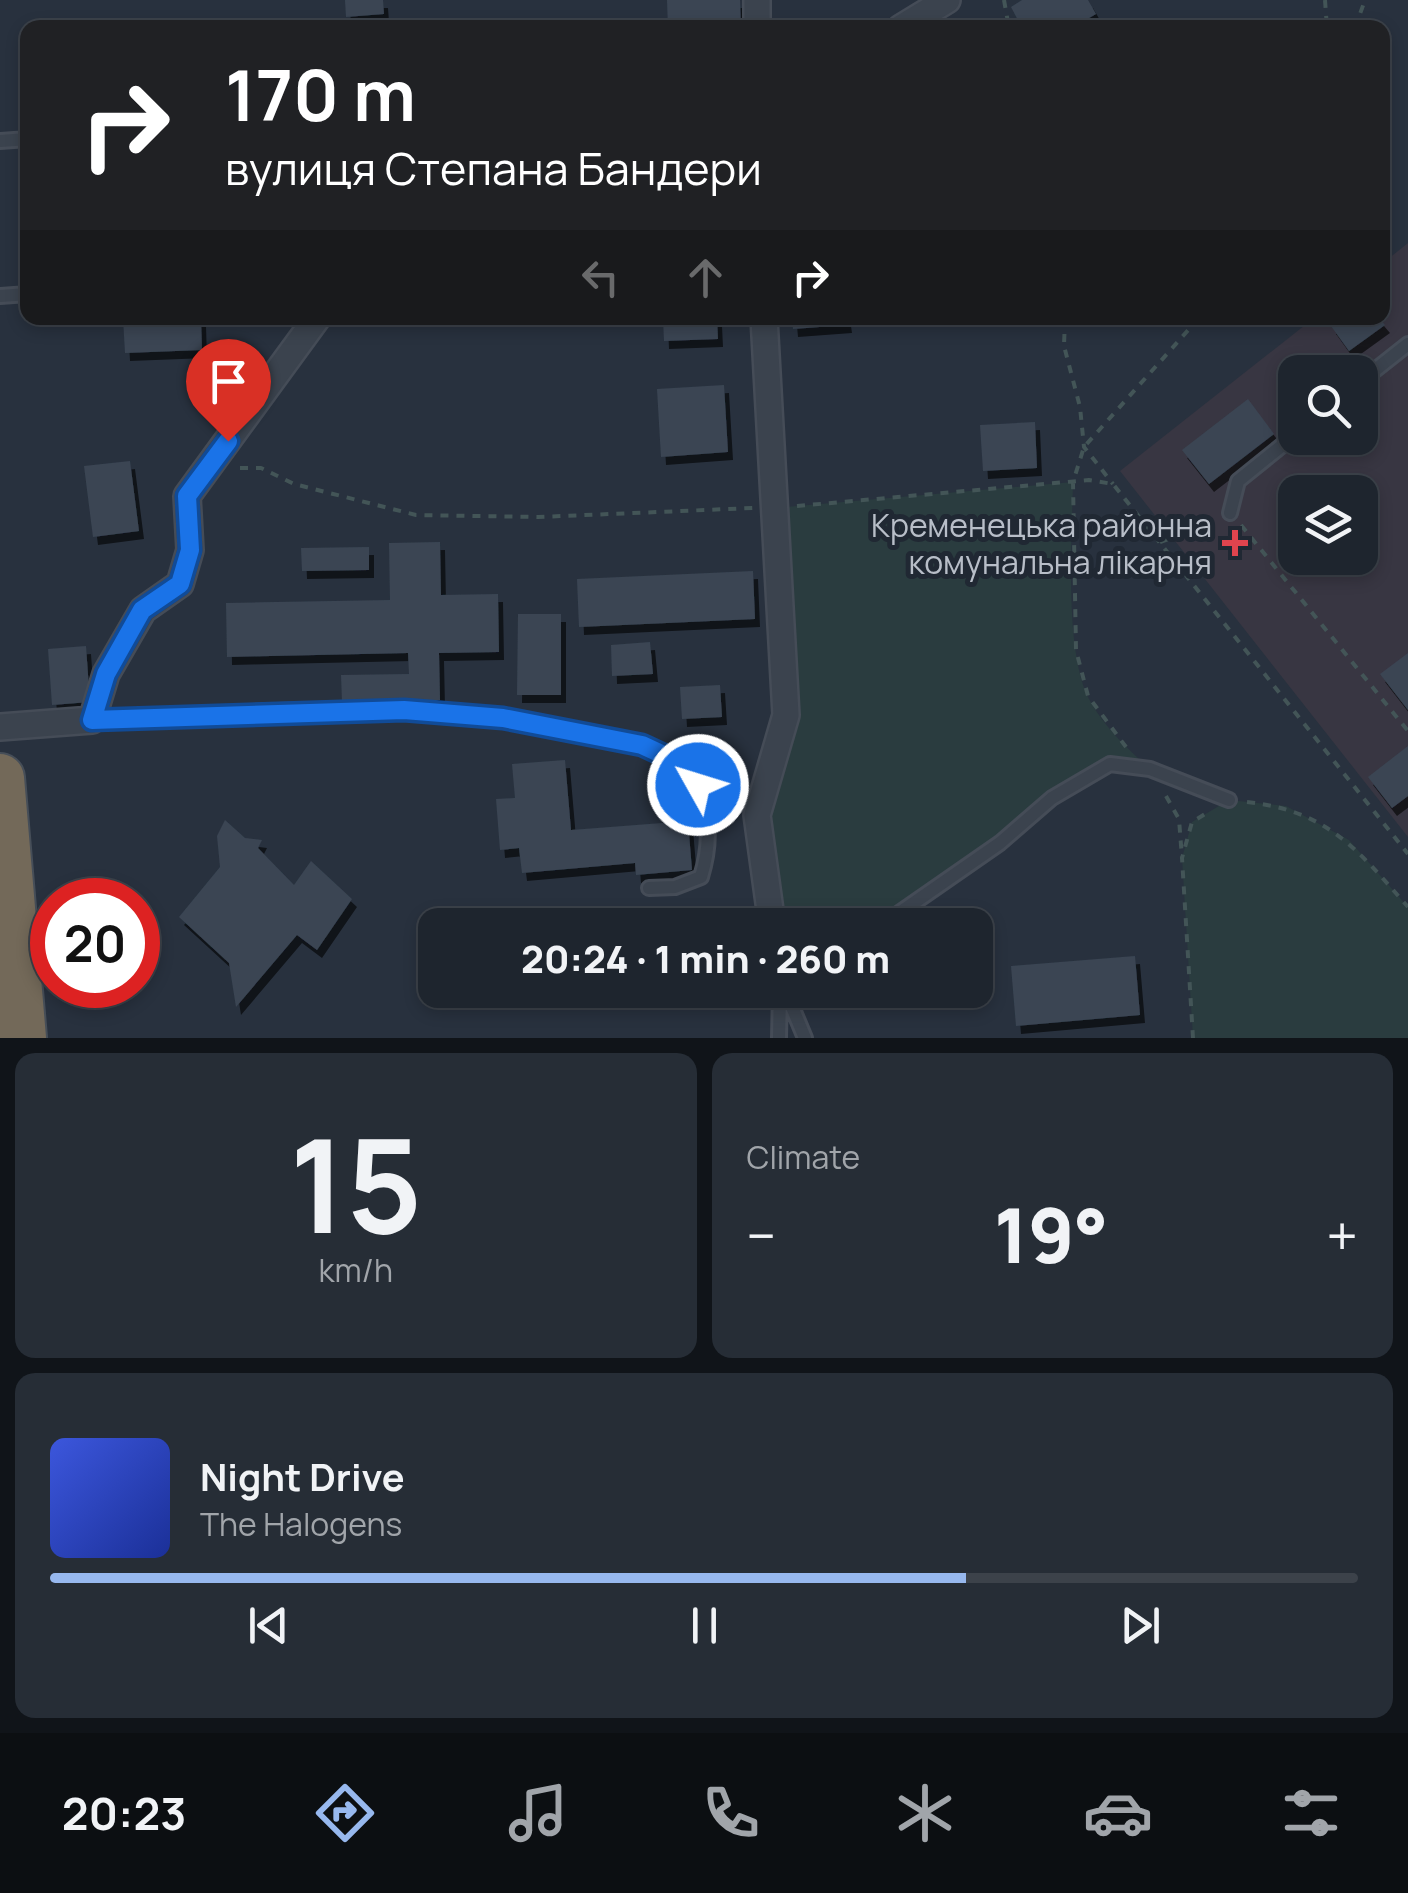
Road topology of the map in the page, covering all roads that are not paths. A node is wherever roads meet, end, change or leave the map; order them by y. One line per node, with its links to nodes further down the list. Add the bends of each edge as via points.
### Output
1 (947, 0): 2 (street)
2 (913, 20)
3 (312, 325): 9 (street, via 187,496 190,550 180,584 142,610 106,674)
4 (764, 325): 14 (street, via 786,715 757,815)
5 (1408, 344): 6 (lane)
6 (1378, 368)
7 (1278, 448): 8 (lane, via 1238,480)
8 (1230, 513)
9 (92, 720): 10 (street); 13 (lane, via 404,710 520,720 642,745 672,759 698,785 707,828 702,877)
10 (0, 727)
11 (0, 778): 18 (highway)
12 (1229, 800): 15 (lane, via 1150,769 1110,764 1084,776)
13 (649, 888)
14 (770, 908)
15 (906, 908)
16 (781, 1008): 19 (lane)
17 (791, 1008): 20 (lane)
18 (22, 1038)
19 (779, 1038)
20 (805, 1038)

